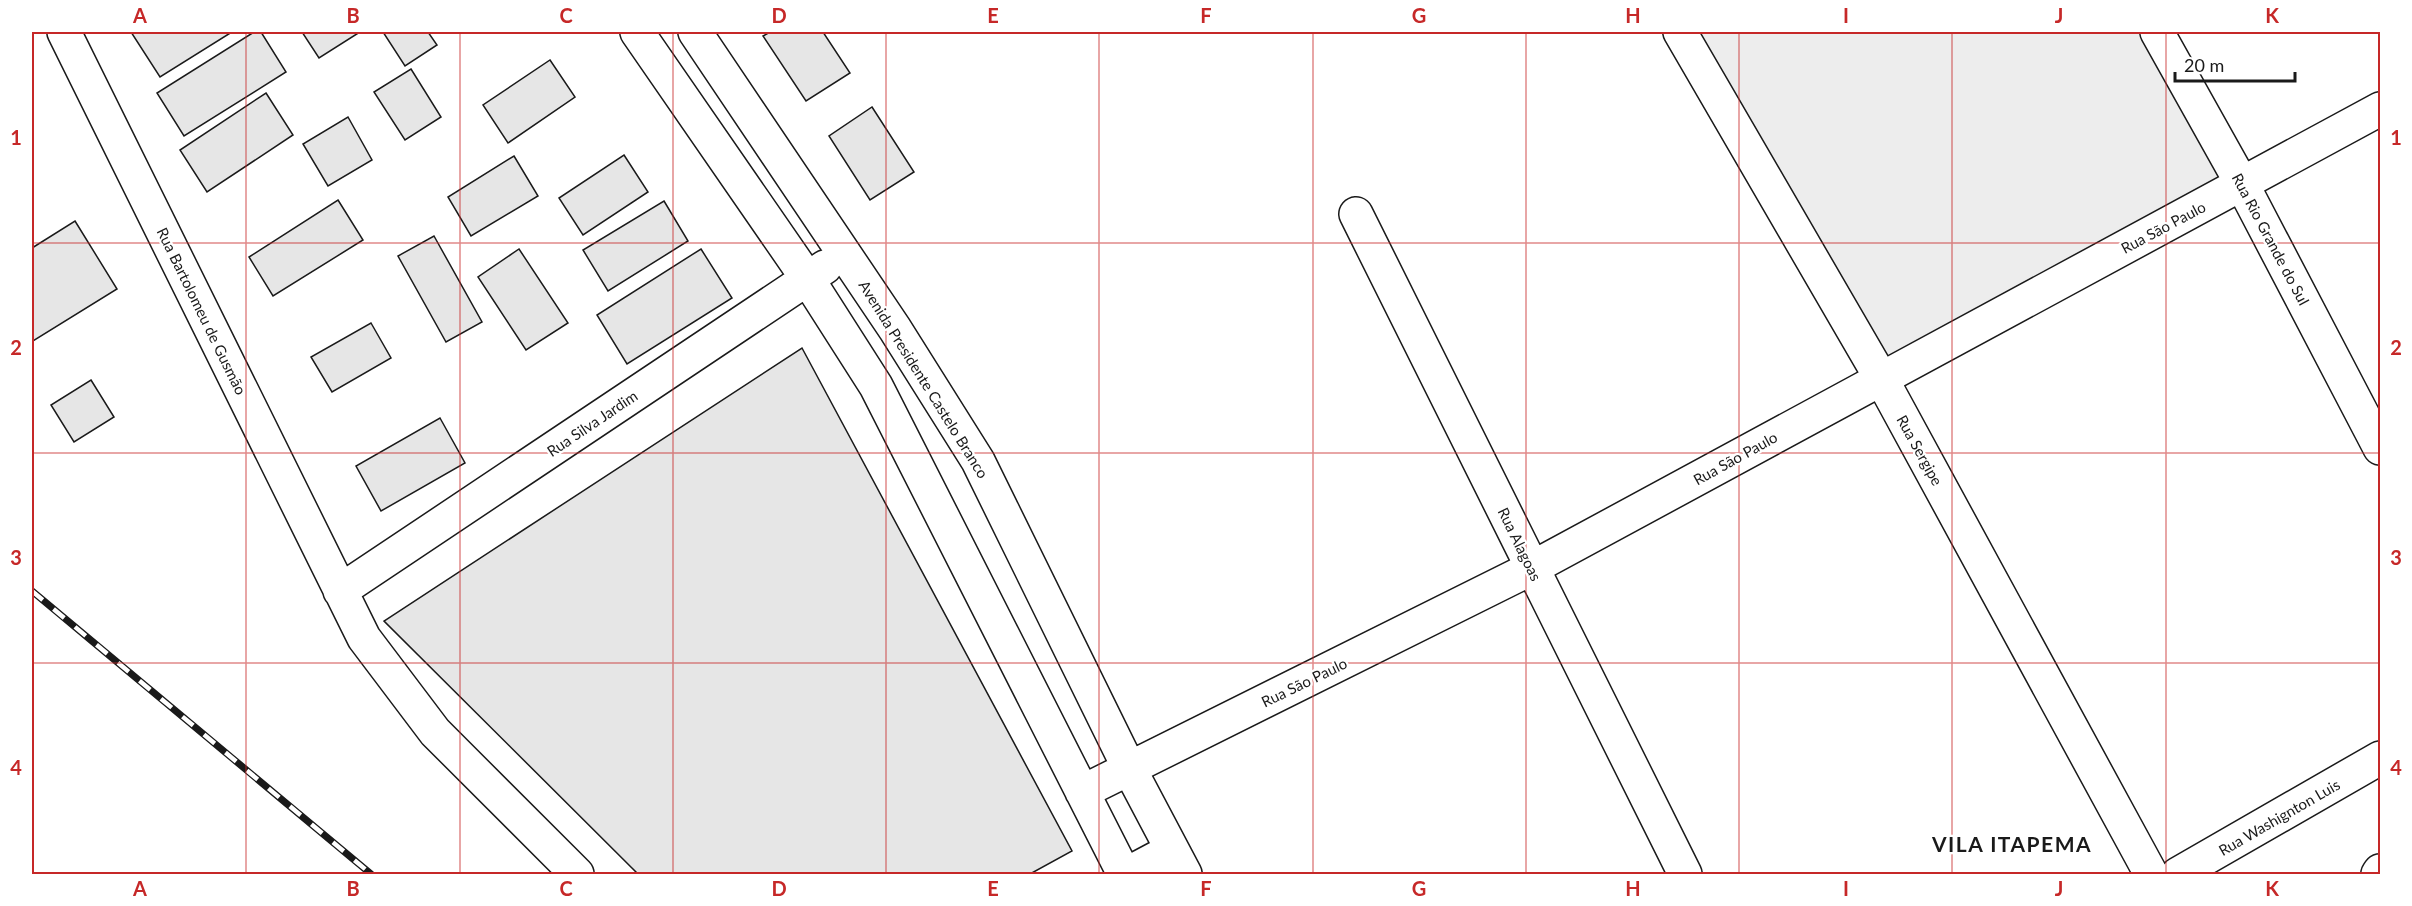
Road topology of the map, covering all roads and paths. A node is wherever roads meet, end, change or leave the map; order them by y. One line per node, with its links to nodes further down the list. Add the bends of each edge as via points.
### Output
1 (64, 32): 14 (street, Rua Bartolomeu de Gusmão)
2 (637, 32): 10 (street)
3 (695, 32): 9 (street, Avenida Presidente Castelo Branco)
4 (1680, 32): 11 (street, Rua Sergipe)
5 (2157, 32): 7 (street, Rua Rio Grande do Sul)
6 (2380, 109): 7 (street, Rua São Paulo)
7 (2242, 184): 11 (street, Rua São Paulo); 12 (street, Rua Rio Grande do Sul)
8 (1356, 214): 13 (street, Rua Alagoas)
9 (843, 254): 10 (street, Rua Silva Jardim); 16 (street, Avenida Presidente Castelo Branco, via 978,461)
10 (807, 278): 14 (street, Rua Silva Jardim); 17 (street, via 876,386)
11 (1881, 378): 13 (street, Rua São Paulo); 23 (street, Rua Sergipe)
12 (2380, 448)
13 (1532, 568): 16 (street, Rua São Paulo); 22 (street, Rua Alagoas)
14 (340, 591): 20 (street, Rua Bartolomeu de Gusmão, via 363,638 435,732)
15 (2380, 758): 24 (street, Rua Washignton Luis)
16 (1129, 768): 17 (street, Rua São Paulo); 18 (street, Avenida Presidente Castelo Branco)
17 (1082, 792): 21 (street)
18 (1179, 862): 21 (street)
19 (2380, 871): 25 (street)
20 (577, 874)
21 (1125, 874)
22 (1685, 874)
23 (2151, 874)
24 (2178, 874)
25 (2378, 874)

